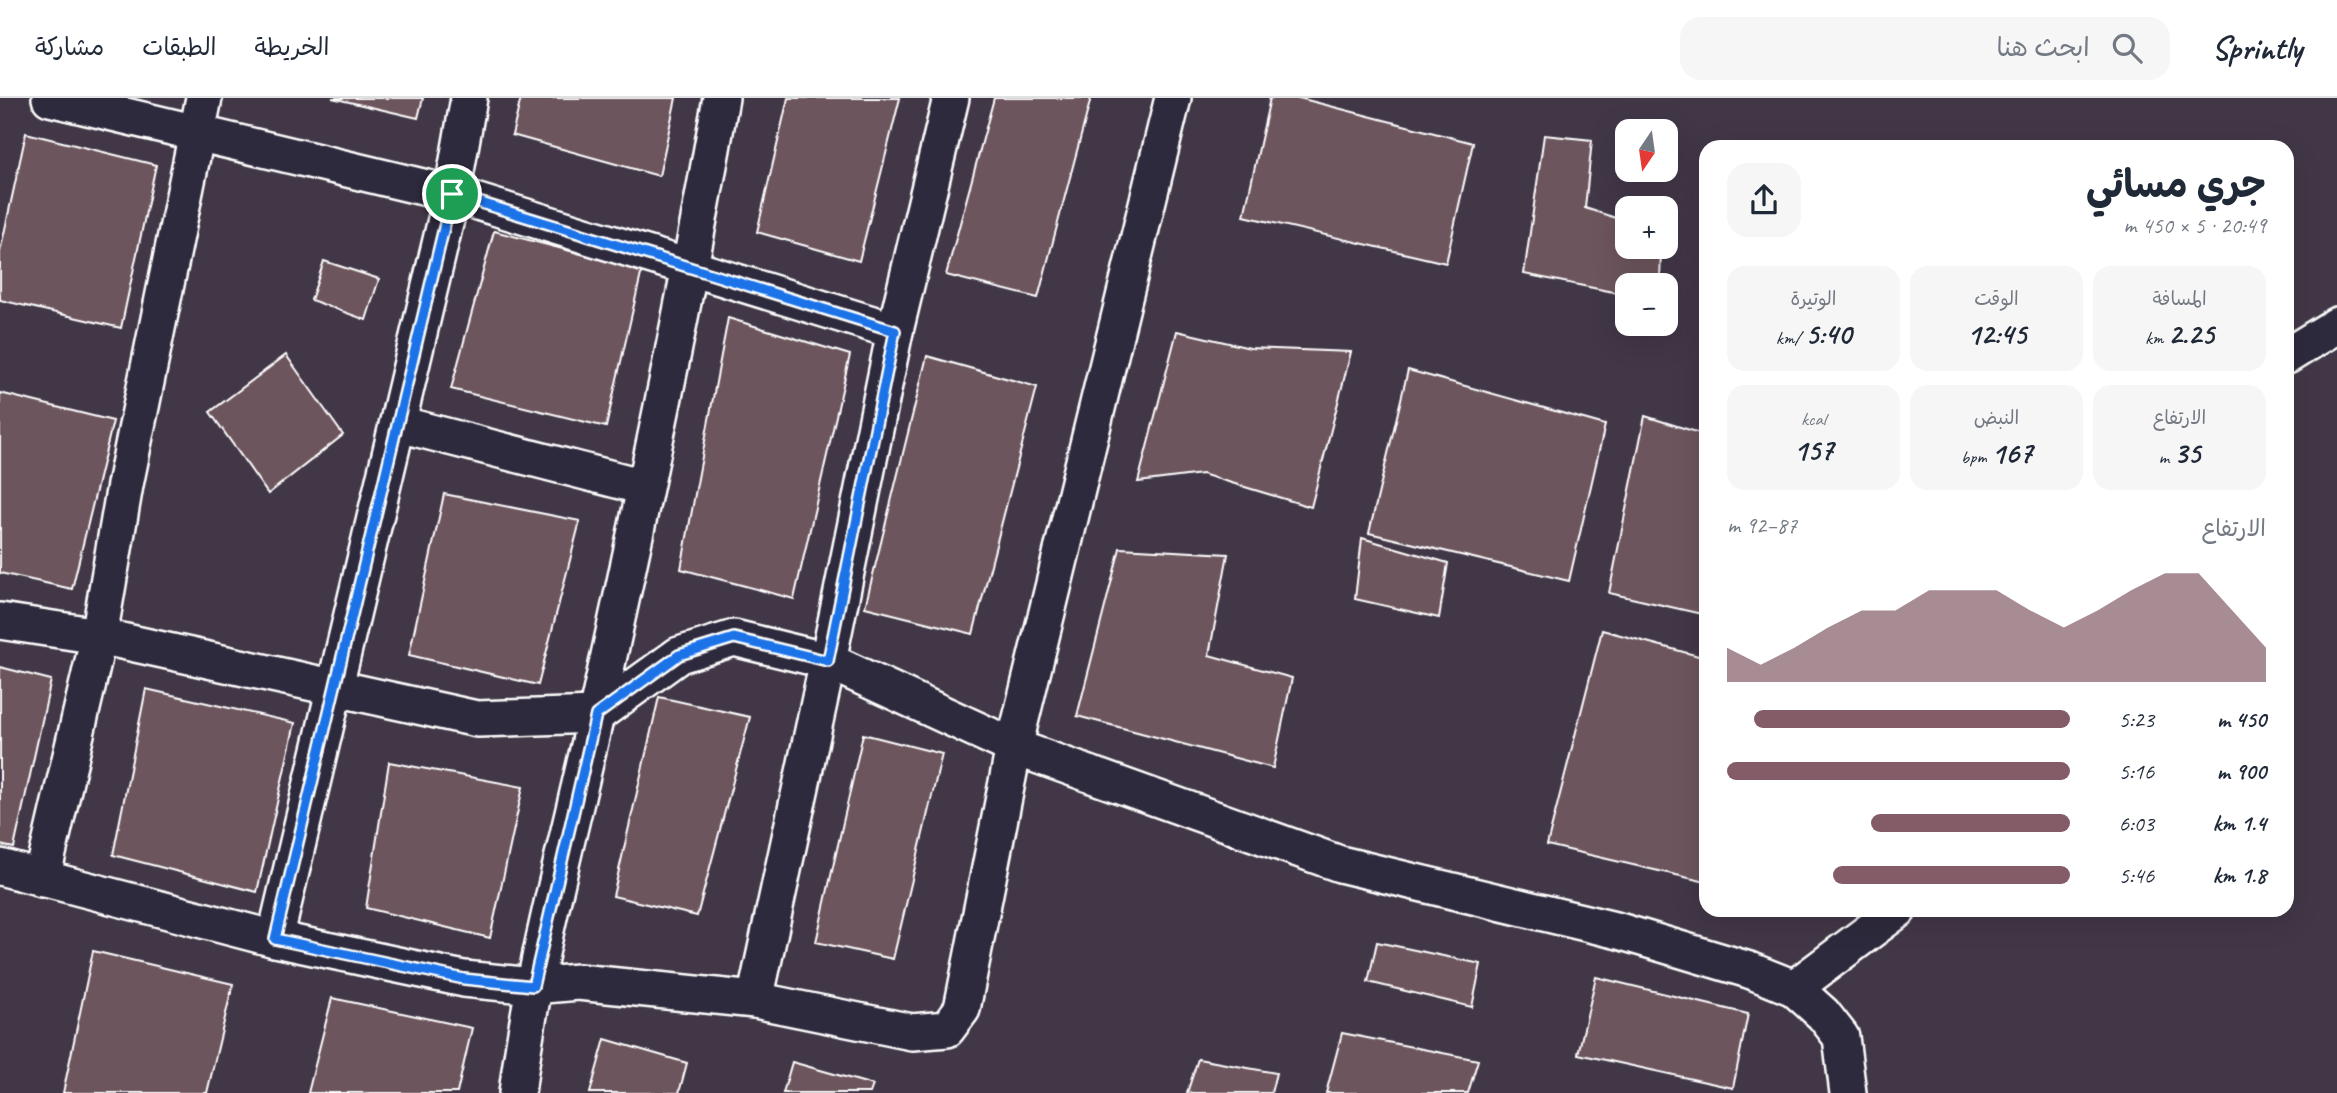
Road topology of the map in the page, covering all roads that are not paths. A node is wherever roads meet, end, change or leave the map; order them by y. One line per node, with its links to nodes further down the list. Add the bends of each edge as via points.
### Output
1 (50, 98): 7 (street)
2 (204, 98): 7 (street)
3 (469, 98): 8 (street)
4 (721, 98): 9 (street)
5 (951, 98): 11 (street)
6 (1173, 98): 20 (street)
7 (196, 132): 8 (street); 16 (street)
8 (452, 194): 9 (street); 13 (street)
9 (691, 267): 11 (street); 14 (street)
10 (2337, 325): 12 (street)
11 (895, 331): 17 (street)
12 (2294, 352)
13 (399, 424): 14 (street); 18 (street)
14 (644, 487): 19 (street)
15 (0, 621): 16 (street)
16 (99, 636): 18 (street); 22 (street)
17 (828, 661): 19 (street, via 734,638 679,655); 20 (street); 27 (street)
18 (336, 689): 19 (street, via 477,719); 24 (street)
19 (596, 715): 25 (street)
20 (1014, 747): 26 (street, via 1340,864 1619,930); 27 (street, via 962,1009 947,1029 912,1032)
21 (0, 867): 22 (street)
22 (42, 879): 24 (street)
23 (1889, 917): 26 (street)
24 (275, 939): 25 (street, via 464,979)
25 (533, 986): 27 (street, via 578,982); 28 (street)
26 (1794, 988): 29 (street, via 1841,1037)
27 (755, 1000)
28 (517, 1093)
29 (1848, 1093)

